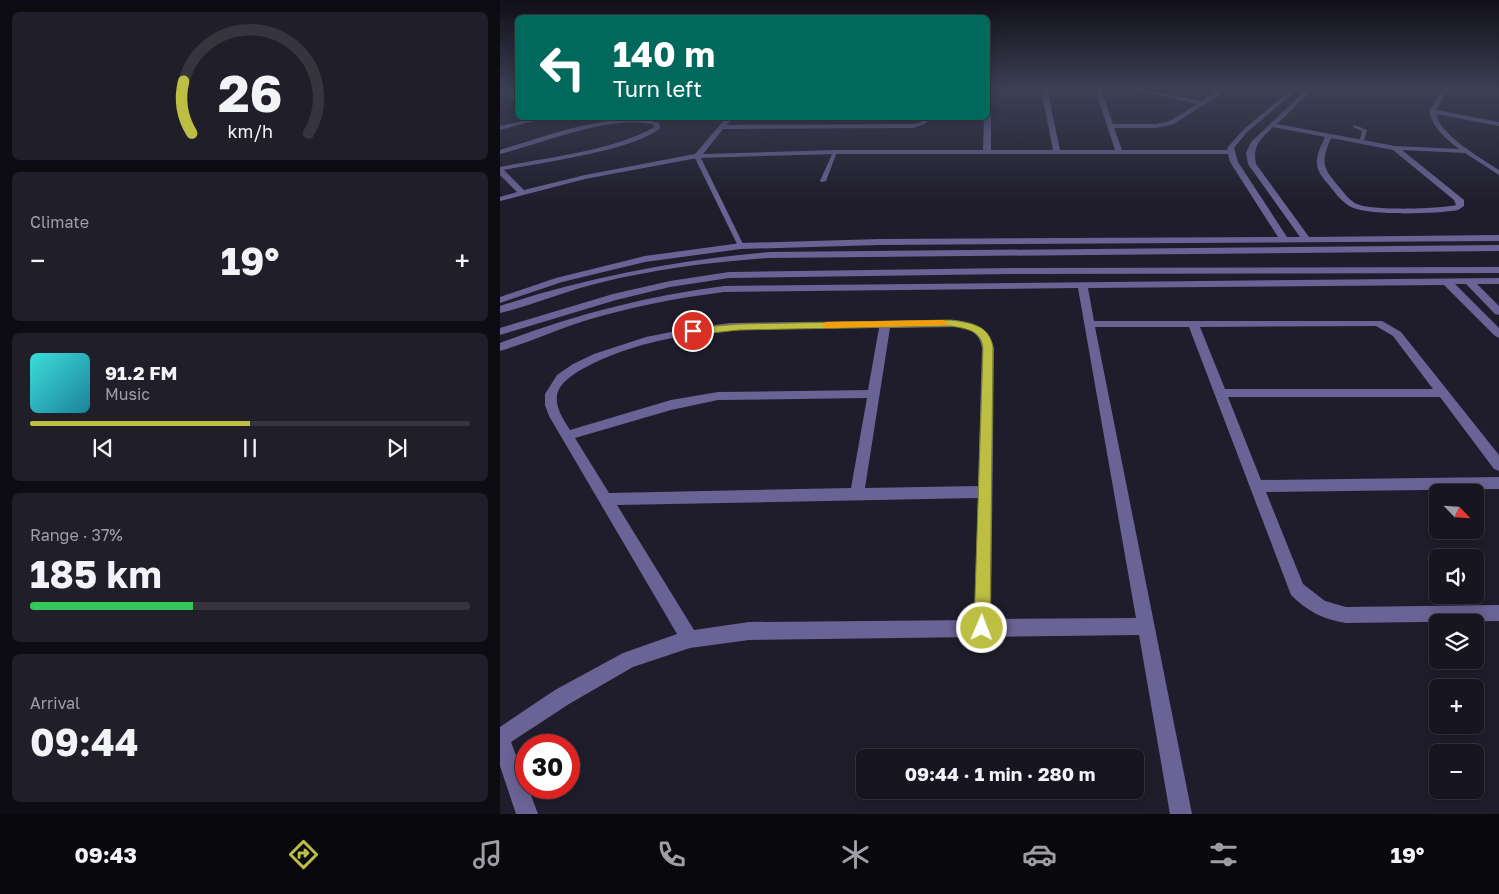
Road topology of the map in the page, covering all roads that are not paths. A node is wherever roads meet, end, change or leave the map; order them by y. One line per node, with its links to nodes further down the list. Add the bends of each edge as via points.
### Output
1 (594, 127): 19 (street)
2 (657, 127): 23 (street, via 653,132 631,141)
3 (721, 127): 22 (street)
4 (987, 127): 15 (street)
5 (1052, 127): 16 (street)
6 (1110, 127): 17 (street)
7 (1250, 127): 21 (street)
8 (1270, 127): 29 (street, via 1253,143 1250,158)
9 (1281, 127): 12 (street)
10 (1357, 127): 13 (lane, via 1365,130)
11 (1439, 127): 18 (street)
12 (1328, 137): 13 (street); 14 (street, via 1319,156 1321,171 1356,206 1373,209 1460,206 1457,198)
13 (1362, 143): 14 (street)
14 (1395, 148): 18 (street)
15 (987, 151): 16 (street); 20 (street)
16 (1057, 151): 17 (street)
17 (1119, 151): 21 (street)
18 (1467, 151): 24 (street)
19 (500, 152)
20 (835, 152): 22 (street); 25 (lane)
21 (1230, 152): 28 (street)
22 (698, 156): 26 (street); 35 (lane)
23 (500, 170): 26 (street)
24 (1498, 171)
25 (823, 181)
26 (522, 193): 27 (street)
27 (500, 199)
28 (1273, 222): 29 (street); 32 (street)
29 (1294, 222): 33 (street)
30 (1499, 238): 31 (street)
31 (1408, 239): 33 (street); 38 (street)
32 (1285, 240): 33 (street); 34 (street)
33 (1307, 240)
34 (1062, 242): 35 (street); 39 (street)
35 (741, 246): 36 (street)
36 (726, 247): 42 (street); 54 (street, via 603,268)
37 (1499, 248): 38 (street)
38 (1420, 250): 39 (street)
39 (1066, 252): 41 (street)
40 (832, 253): 41 (street); 42 (street); 47 (street, via 835,263)
41 (876, 253): 46 (street, via 866,263)
42 (726, 258): 57 (street, via 616,276)
43 (1499, 270): 45 (street)
44 (1010, 271): 45 (street); 46 (street); 52 (street)
45 (1173, 272): 51 (street)
46 (869, 273): 47 (street)
47 (827, 274): 62 (street, via 729,275 656,286 590,302)
48 (1468, 281): 49 (street); 50 (street); 56 (street)
49 (1499, 281)
50 (1447, 282): 51 (street); 55 (street)
51 (1178, 284): 53 (street)
52 (1012, 285): 53 (street); 64 (street, via 724,289 686,293 625,306)
53 (1082, 285): 61 (street)
54 (500, 300)
55 (1467, 302): 56 (street); 63 (street)
56 (1488, 302): 58 (street)
57 (500, 310)
58 (1499, 312)
59 (1193, 323): 61 (street); 65 (street); 66 (street, via 1378,323 1397,334)
60 (885, 324): 67 (street); 68 (street, via 709,329 645,341 596,357 575,366 552,390 550,402 553,413); 72 (street, via 963,324 982,333 987,340)
61 (1089, 324): 76 (street)
62 (500, 332)
63 (1499, 334)
64 (500, 347)
65 (1220, 393): 66 (street); 71 (street)
66 (1443, 393): 69 (street)
67 (874, 394): 68 (street, via 718,396 671,405); 73 (street)
68 (567, 436): 74 (street)
69 (1499, 465)
70 (1499, 483): 71 (street)
71 (1257, 486): 75 (street, via 1297,589 1328,613)
72 (985, 492): 73 (street); 77 (street)
73 (857, 494): 74 (street)
74 (605, 499): 78 (street)
75 (1499, 613)
76 (1145, 626): 77 (street); 81 (street)
77 (982, 628): 78 (street, via 749,631)
78 (690, 639): 79 (street, via 628,659)
79 (500, 738): 80 (street)
80 (527, 814)
81 (1181, 814)

